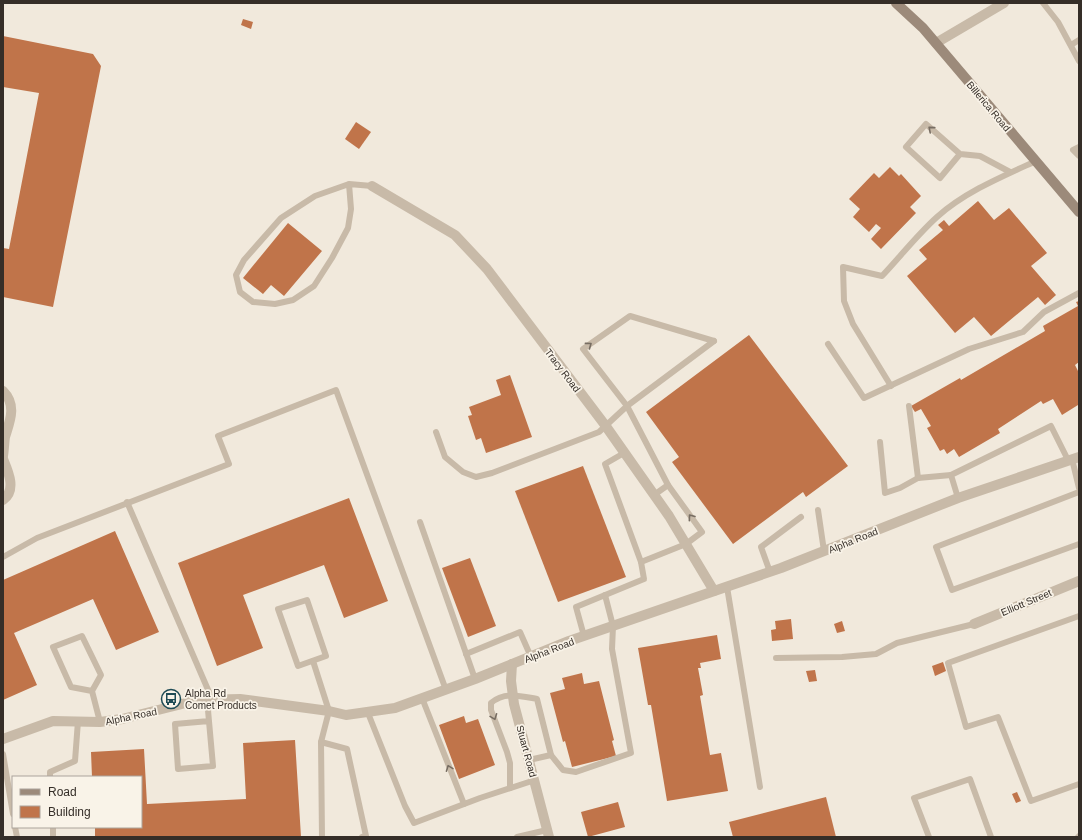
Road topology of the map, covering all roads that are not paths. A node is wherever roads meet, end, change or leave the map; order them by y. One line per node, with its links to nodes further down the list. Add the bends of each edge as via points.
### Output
1 (896, 3): 5 (main road, Billerica Road, via 924,28)
2 (1004, 3): 5 (street)
3 (1043, 3): 6 (lane)
4 (1079, 40): 6 (lane)
5 (936, 43): 11 (main road, Billerica Road)
6 (1071, 45): 7 (lane)
7 (1079, 61)
8 (1079, 147): 10 (lane, via 1073,150)
9 (960, 154): 9 (lane, one-way to 9, via 926,124 906,148 940,178); 12 (lane, via 980,156)
10 (1079, 156)
11 (1036, 161): 12 (lane); 15 (main road, Billerica Road)
12 (1010, 172): 18 (lane, via 968,194 937,217 882,276 843,267 844,301 853,324)
13 (350, 184): 13 (lane, via 315,196 281,218 244,260 236,275 240,292 253,302 274,304 293,300 314,286 348,228 351,209); 14 (lane)
14 (372, 186): 22 (street, Tracy Road, via 455,235 487,269)
15 (1079, 212)
16 (1079, 293): 18 (lane, via 1044,312 1023,332 968,349)
17 (828, 344): 18 (lane, via 864,398)
18 (891, 386)
19 (3, 391): 26 (street, via 8,396 12,416 5,438)
20 (627, 406): 20 (lane, one-way to 20, via 583,349 630,316 714,342); 22 (lane); 30 (lane)
21 (909, 406): 29 (lane)
22 (605, 425): 23 (lane, via 599,432 492,473 476,476 463,472 445,457); 25 (street, Tracy Road)
23 (436, 432)
24 (880, 442): 29 (lane, via 885,492)
25 (624, 453): 33 (street, Tracy Road); 44 (lane, via 605,464)
26 (3, 457): 35 (street, via 11,481)
27 (1073, 459): 28 (lane, via 1050,426); 31 (lane); 34 (street, Alpha Road)
28 (951, 475): 29 (lane); 34 (lane)
29 (918, 478)
30 (668, 485): 33 (lane); 40 (lane, one-way to 30, via 702,532)
31 (1079, 488)
32 (1079, 492): 41 (lane, via 936,547 952,590)
33 (654, 495): 40 (street, Tracy Road)
34 (958, 498): 42 (street, Alpha Road)
35 (3, 500)
36 (127, 502): 43 (lane, via 37,538); 60 (lane, via 230,464 218,436 336,390); 64 (lane)
37 (818, 510): 42 (lane)
38 (801, 517): 45 (lane, via 761,547)
39 (420, 522): 54 (lane)
40 (686, 544): 44 (lane); 48 (street, Tracy Road)
41 (1079, 544)
42 (824, 551): 45 (street, Alpha Road)
43 (3, 557)
44 (640, 562): 49 (lane, via 644,579)
45 (770, 572): 47 (street, Alpha Road)
46 (1079, 581): 51 (street, Elliott Street)
47 (727, 587): 48 (street, Alpha Road); 78 (lane)
48 (714, 591): 52 (street, Alpha Road)
49 (605, 595): 52 (lane); 53 (lane, via 576,607)
50 (1079, 616): 77 (lane, via 948,663 966,727 998,716 1031,801)
51 (974, 624): 56 (lane, via 897,643 876,654)
52 (613, 626): 53 (street, Alpha Road); 73 (lane, via 612,649 632,753 576,772 563,770)
53 (584, 636): 55 (street, Alpha Road)
54 (466, 654): 55 (lane, via 520,632); 59 (lane)
55 (530, 657): 58 (street, Alpha Road)
56 (776, 658)
57 (313, 661): 57 (lane, via 298,666 278,609 307,600 326,656); 65 (lane)
58 (512, 664): 59 (street, Alpha Road); 62 (street, Stuart Road)
59 (476, 679): 60 (street, Alpha Road)
60 (446, 690): 63 (street, Alpha Road)
61 (92, 691): 61 (lane, via 72,687 53,647 82,636 101,675); 69 (lane)
62 (513, 694): 73 (lane, via 537,699); 74 (street, Stuart Road); 79 (lane, one-way to 79, via 491,703 491,710 510,762)
63 (422, 698): 66 (street, Alpha Road, via 395,708); 80 (lane, one-way to 63)
64 (210, 699): 65 (street, Alpha Road, via 240,699); 68 (lane); 69 (street, Alpha Road)
65 (330, 711): 66 (street, Alpha Road, via 346,715); 71 (lane)
66 (368, 713): 80 (lane, via 414,823)
67 (78, 720): 69 (street, Alpha Road); 70 (street, Alpha Road, via 53,721); 75 (lane, via 75,761 50,772)
68 (209, 721): 68 (lane, via 175,724 178,769 213,766)
69 (100, 722)
70 (3, 740)
71 (321, 742): 83 (lane); 84 (lane, via 347,749 366,836)
72 (3, 754): 81 (lane)
73 (551, 755): 74 (lane)
74 (529, 760): 76 (street, Stuart Road)
75 (50, 776)
76 (535, 780): 79 (lane); 82 (street, Stuart Road)
77 (1079, 784)
78 (760, 787)
79 (510, 788): 80 (lane)
80 (464, 804)
81 (12, 808)
82 (548, 833): 85 (lane)
83 (322, 837)
84 (362, 837)
85 (517, 837)
86 (929, 837): 87 (lane, via 914,798 970,779)
87 (991, 837)

